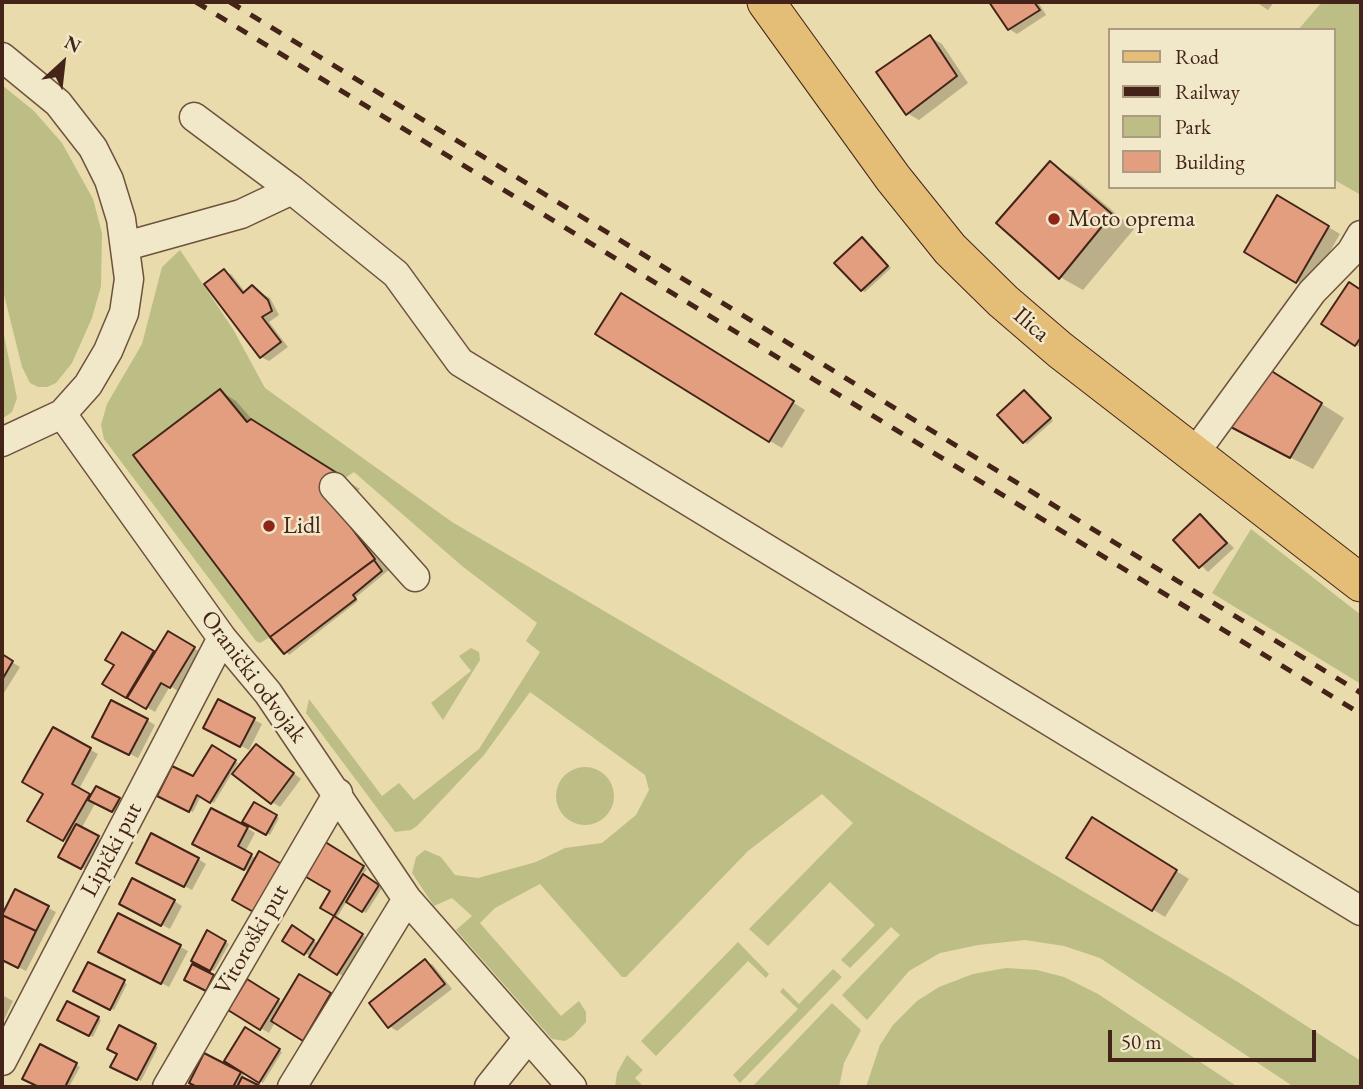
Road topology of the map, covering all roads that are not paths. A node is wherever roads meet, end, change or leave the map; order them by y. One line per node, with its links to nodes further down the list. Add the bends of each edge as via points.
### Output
1 (765, 2): 9 (main road, Ilica, via 950,248 1060,350)
2 (2, 57): 6 (street, via 58,103 93,148 109,180)
3 (194, 117): 4 (street)
4 (292, 190): 6 (street, via 241,214); 16 (street, via 396,274 460,362)
5 (1361, 235): 9 (street, via 1312,292)
6 (126, 246): 7 (street, via 129,295 124,313 88,386)
7 (62, 414): 8 (street); 13 (street, Oranički odvojak)
8 (2, 442)
9 (1195, 454): 12 (main road, Ilica)
10 (334, 487): 11 (street)
11 (415, 577)
12 (1361, 583)
13 (222, 638): 14 (street, Oranički odvojak, via 268,693); 18 (street, Lipički put)
14 (338, 793): 15 (street, Oranički odvojak); 19 (street, Vitoroški put)
15 (407, 899): 17 (street, Oranički odvojak); 20 (street)
16 (1361, 911)
17 (528, 1038): 21 (street); 22 (street, Oranički odvojak)
18 (2, 1061)
19 (167, 1087)
20 (292, 1087)
21 (489, 1087)
22 (572, 1087)

